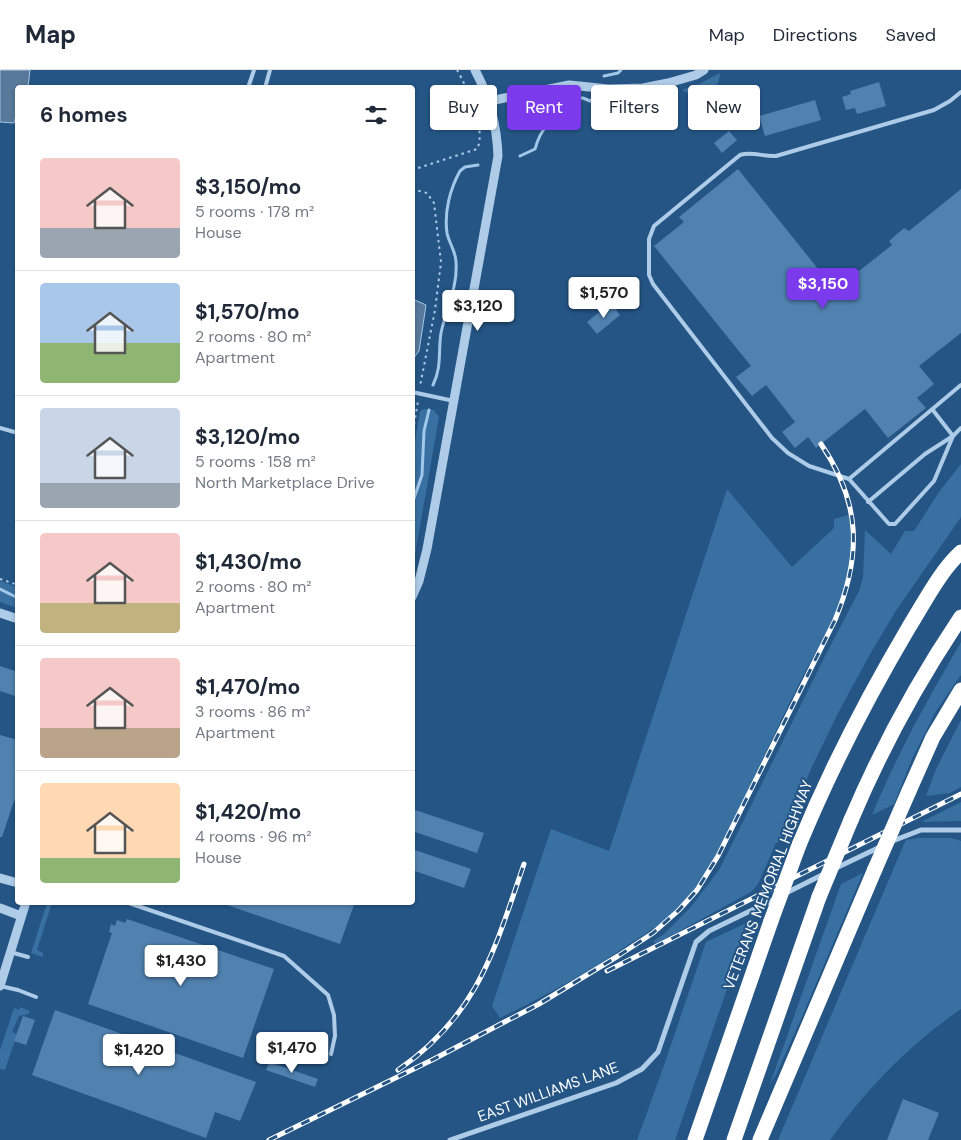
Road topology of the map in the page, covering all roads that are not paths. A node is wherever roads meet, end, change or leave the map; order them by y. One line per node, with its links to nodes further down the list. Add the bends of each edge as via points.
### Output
1 (254, 70): 5 (lane)
2 (270, 70): 6 (lane)
3 (475, 70): 7 (street)
4 (704, 70): 9 (street, via 696,75 643,88 569,85)
5 (249, 85)
6 (266, 85)
7 (482, 85)
8 (961, 92): 19 (lane, via 934,110 776,156 751,153 740,156 657,222 650,234 649,275 652,284 772,438 809,466)
9 (497, 100)
10 (496, 130): 13 (street, via 498,156)
11 (961, 385): 14 (lane)
12 (415, 393): 13 (lane)
13 (454, 401): 22 (street, via 424,564)
14 (932, 409): 18 (lane); 19 (lane)
15 (0, 428): 17 (lane)
16 (961, 428): 18 (lane)
17 (15, 432)
18 (953, 436): 20 (lane); 20 (lane, via 934,481 895,524 887,523)
19 (849, 479): 20 (lane)
20 (868, 502)
21 (959, 552): 40 (highway, VETERANS MEMORIAL HIGHWAY, bridge, via 926,598 867,700 823,787 771,921)
22 (415, 589)
23 (0, 613): 25 (street)
24 (961, 617): 41 (highway, bridge, via 897,724 850,820 819,897)
25 (15, 618)
26 (961, 690): 42 (highway, bridge, via 933,737)
27 (961, 830): 39 (street, EAST WILLIAMS LANE, via 910,833 709,931 696,942 658,1052 642,1069 616,1083)
28 (0, 878): 29 (street)
29 (15, 882)
30 (25, 905): 33 (street)
31 (135, 905): 38 (lane, via 284,956 328,995 334,1015)
32 (0, 908): 33 (street)
33 (21, 916): 34 (street)
34 (10, 952): 35 (lane); 36 (street)
35 (28, 957)
36 (0, 986): 37 (lane)
37 (36, 997)
38 (332, 1054)
39 (450, 1140)
40 (696, 1140)
41 (734, 1140)
42 (760, 1140)

